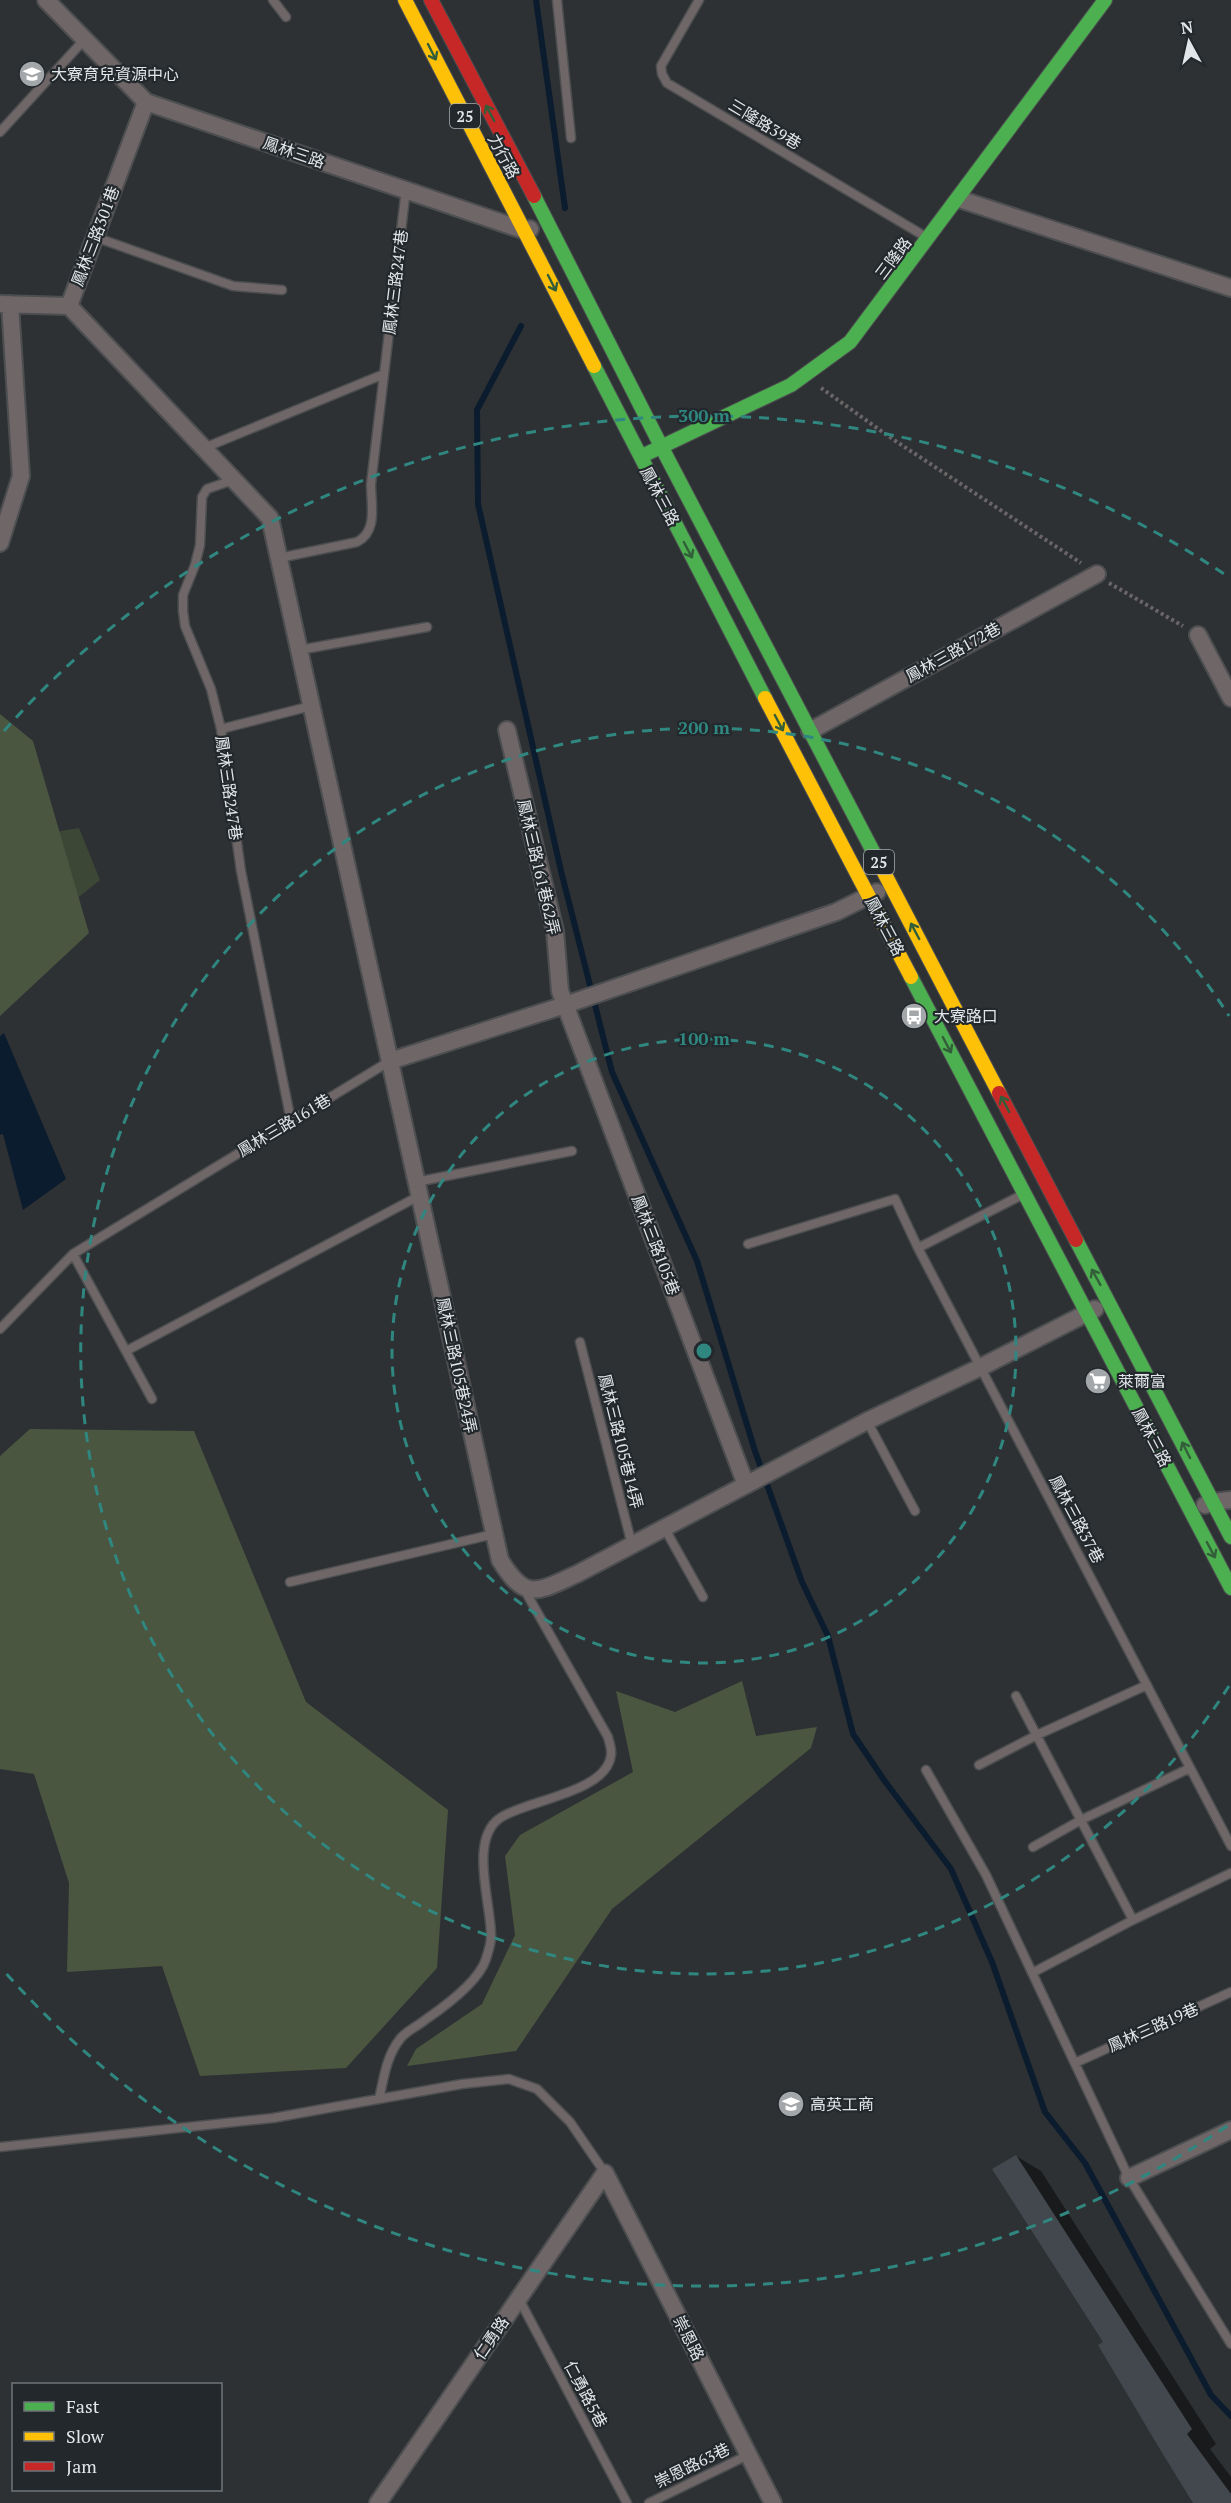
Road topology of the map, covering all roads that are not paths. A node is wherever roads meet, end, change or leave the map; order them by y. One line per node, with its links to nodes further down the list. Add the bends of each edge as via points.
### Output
1 (46, 0): 9 (street, 鳳林三路)
2 (273, 0): 8 (lane)
3 (405, 0): 16 (main road, 力行路 / 25, one-way to 16)
4 (431, 0): 15 (main road, 力行路 / 25, one-way to 4)
5 (557, 0): 12 (lane)
6 (699, 0): 18 (lane, 三隆路39巷, via 661,66 667,83)
7 (1105, 0): 14 (main road, 三隆路)
8 (286, 18)
9 (84, 40): 10 (street, 鳳林三路); 11 (lane)
10 (146, 102): 13 (street, 鳳林三路); 17 (street, 鳳林三路301巷)
11 (0, 132)
12 (571, 138)
13 (406, 189): 16 (street, 鳳林三路); 23 (lane, 鳳林三路247巷)
14 (958, 199): 18 (main road, 三隆路); 19 (street)
15 (547, 220): 16 (street); 24 (main road, 鳳林三路 / 25)
16 (526, 231): 26 (main road, 鳳林三路 / 25, one-way to 26)
17 (95, 237): 20 (lane, via 233,286); 22 (street, 鳳林三路301巷)
18 (929, 239): 24 (main road, 三隆路, via 850,342 790,385)
19 (1231, 288)
20 (282, 290)
21 (5, 304): 22 (street, 鳳林三路301巷); 28 (street, via 21,476)
22 (69, 306): 25 (street)
23 (384, 374): 25 (lane); 29 (lane, 鳳林三路247巷, via 370,484 371,527 366,537)
24 (661, 446): 26 (main road, 三隆路); 38 (main road, 鳳林三路 / 25)
25 (203, 448): 27 (street)
26 (640, 458): 40 (main road, 鳳林三路 / 25, one-way to 40)
27 (234, 480): 29 (street, via 270,518); 36 (lane, 鳳林三路247巷, via 207,489 202,497 200,545 183,595 185,626 211,689)
28 (0, 543)
29 (279, 558): 33 (street)
30 (1097, 574): 38 (street, 鳳林三路172巷)
31 (427, 627): 33 (lane)
32 (1198, 635): 34 (street)
33 (299, 650): 35 (street)
34 (1231, 698)
35 (312, 706): 36 (lane); 42 (street)
36 (221, 729): 43 (lane, 鳳林三路247巷, via 241,871)
37 (507, 730): 41 (street, 鳳林三路161巷62弄, via 555,931 560,991)
38 (810, 731): 39 (main road, 鳳林三路 / 25)
39 (892, 886): 40 (street); 50 (main road, 鳳林三路 / 25, one-way to 39)
40 (869, 896): 41 (street, via 836,912); 46 (main road, 鳳林三路 / 25, one-way to 46)
41 (570, 1003): 42 (street); 58 (street, 鳳林三路105巷)
42 (390, 1060): 43 (lane, 鳳林三路161巷); 45 (street)
43 (291, 1121): 49 (lane, 鳳林三路161巷)
44 (572, 1151): 45 (lane)
45 (418, 1189): 54 (lane); 64 (street, 鳳林三路105巷24弄)
46 (1025, 1193): 48 (lane); 51 (main road, 鳳林三路 / 25)
47 (748, 1244): 48 (lane, via 895,1199)
48 (918, 1248): 55 (lane)
49 (73, 1254): 52 (lane, 鳳林三路161巷); 54 (lane)
50 (1109, 1302): 51 (street); 60 (main road, 鳳林三路 / 25, one-way to 50)
51 (1087, 1313): 55 (street); 62 (main road, 鳳林三路 / 25)
52 (0, 1329)
53 (580, 1342): 66 (lane, 鳳林三路105巷14弄)
54 (126, 1351): 56 (lane)
55 (981, 1367): 57 (street); 71 (lane, 鳳林三路37巷)
56 (152, 1398)
57 (867, 1421): 58 (street); 61 (lane)
58 (751, 1483): 63 (street)
59 (1231, 1500): 60 (street)
60 (1213, 1502): 62 (street); 65 (main road, 鳳林三路 / 25)
61 (915, 1511)
62 (1191, 1511): 68 (main road, 鳳林三路 / 25, one-way to 68)
63 (664, 1529): 66 (street); 70 (lane)
64 (494, 1534): 67 (lane); 69 (street, 鳳林三路105巷24弄, via 500,1560 512,1580)
65 (1231, 1537)
66 (632, 1546): 69 (street, via 544,1589)
67 (290, 1582)
68 (1231, 1588)
69 (524, 1589): 85 (lane, via 608,1737 611,1755 596,1778 499,1818 487,1833 484,1855 491,1937 485,1962 470,1983 400,2038 387,2062)
70 (703, 1597)
71 (1147, 1684): 73 (lane); 75 (lane, 鳳林三路37巷)
72 (1016, 1696): 73 (lane)
73 (1037, 1735): 74 (lane); 77 (lane)
74 (979, 1765)
75 (1190, 1768): 77 (lane); 78 (lane, 鳳林三路37巷)
76 (926, 1770): 82 (lane, via 986,1875)
77 (1081, 1820): 79 (lane); 81 (lane)
78 (1231, 1846)
79 (1033, 1847)
80 (1231, 1873): 81 (lane)
81 (1133, 1920): 82 (lane)
82 (1032, 1973): 84 (lane)
83 (1231, 1992): 84 (lane, 鳳林三路19巷)
84 (1075, 2063): 89 (lane)
85 (379, 2099): 87 (lane, via 273,2118); 88 (lane, via 509,2079 537,2089 570,2122)
86 (1231, 2130): 89 (street)
87 (0, 2147)
88 (605, 2173): 90 (street, 仁勇路); 92 (street, 崇恩路)
89 (1129, 2178): 91 (lane)
90 (518, 2298): 93 (street, 仁勇路); 94 (lane, 仁勇路5巷)
91 (1231, 2344)
92 (748, 2455): 95 (lane, 崇恩路63巷); 96 (street, 崇恩路)
93 (378, 2503)
94 (627, 2503)
95 (649, 2503)
96 (773, 2503)

